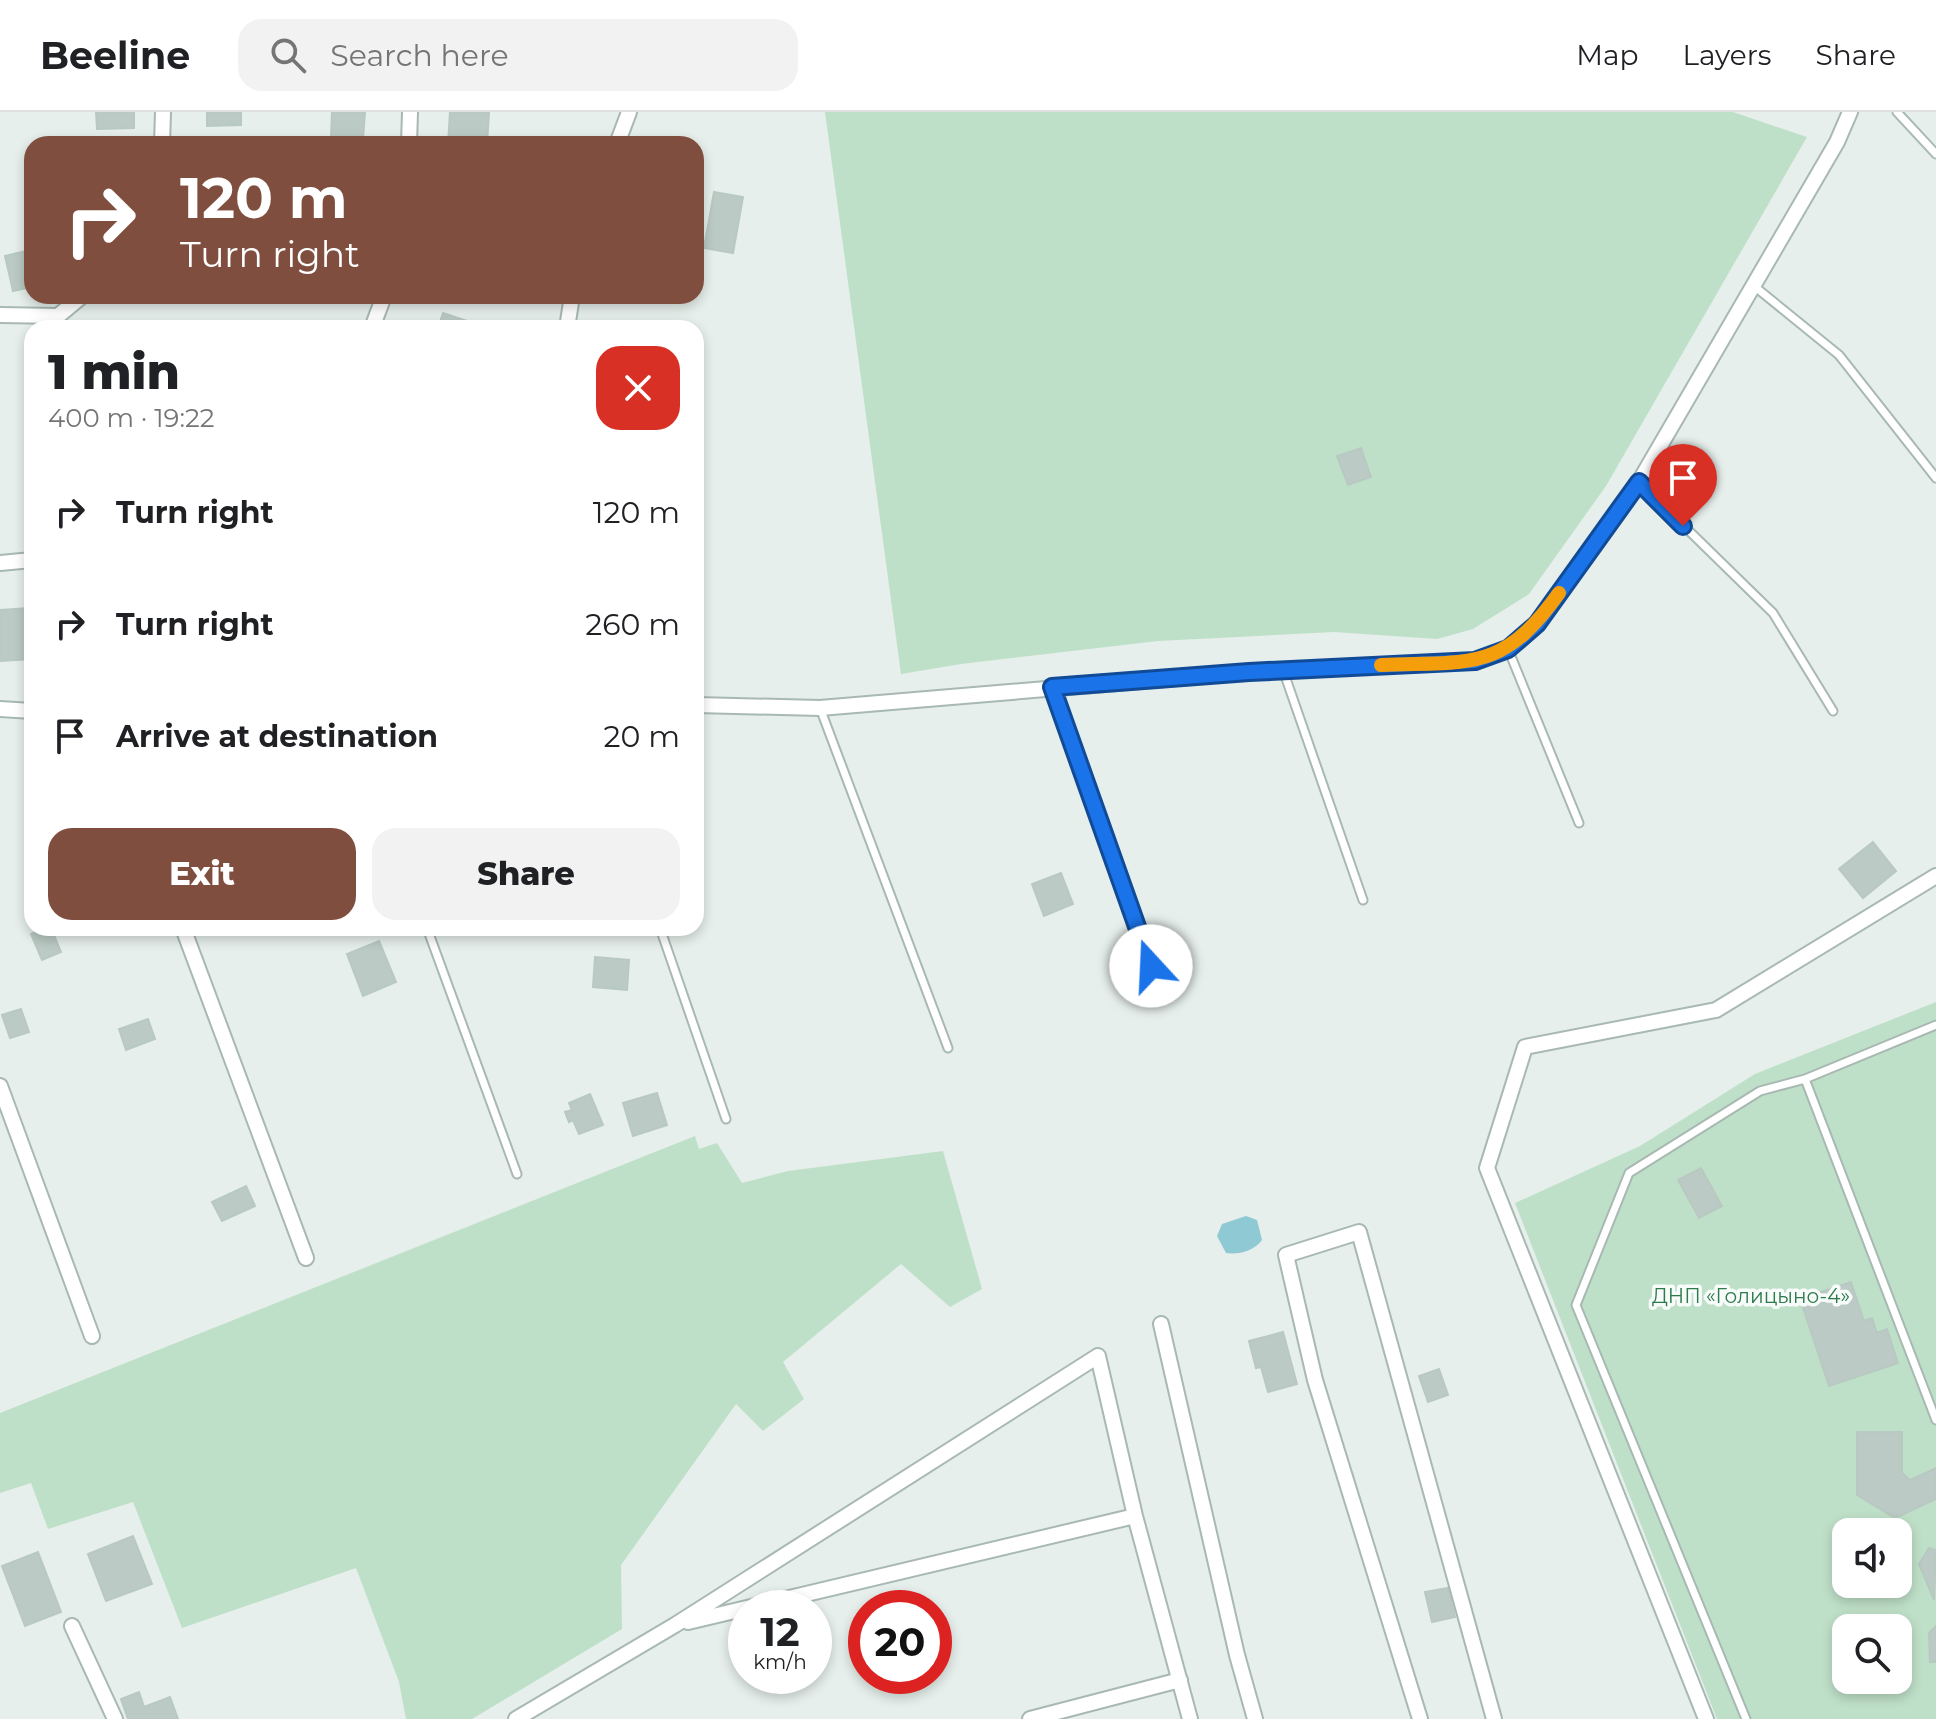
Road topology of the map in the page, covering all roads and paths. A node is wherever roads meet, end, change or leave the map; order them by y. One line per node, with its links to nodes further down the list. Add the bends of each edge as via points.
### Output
1 (163, 112): 6 (street)
2 (410, 112): 7 (street)
3 (629, 112): 8 (street)
4 (1850, 112): 10 (street)
5 (1897, 112): 9 (lane)
6 (162, 136)
7 (409, 136)
8 (620, 136)
9 (1936, 154)
10 (1753, 284): 14 (lane, via 1839,355); 15 (street)
11 (72, 304): 12 (street, via 58,316)
12 (0, 315): 13 (street)
13 (0, 325)
14 (1936, 478)
15 (1639, 482): 18 (street, via 1537,624); 25 (lane, via 1773,613)
16 (24, 561): 17 (street)
17 (0, 563)
18 (1508, 649): 19 (street, via 1475,661); 26 (lane)
19 (1283, 670): 20 (street); 28 (lane)
20 (1052, 687): 22 (street); 32 (lane)
21 (704, 705): 22 (street)
22 (820, 708): 34 (lane)
23 (0, 709): 24 (street)
24 (24, 710)
25 (1833, 711)
26 (1579, 823)
27 (1936, 876): 54 (street, via 1716,1010 1525,1047 1487,1168)
28 (1363, 900)
29 (186, 936): 39 (street)
30 (430, 936): 38 (lane)
31 (663, 936): 37 (lane)
32 (1151, 966)
33 (1936, 1025): 35 (lane)
34 (948, 1048)
35 (1805, 1079): 42 (lane); 55 (lane, via 1760,1091 1629,1173 1576,1305)
36 (0, 1086): 41 (street)
37 (726, 1119)
38 (517, 1174)
39 (306, 1258)
40 (1161, 1324): 51 (street)
41 (92, 1336)
42 (1936, 1420)
43 (1135, 1516): 44 (street); 44 (street, via 1098,1356); 46 (street)
44 (675, 1625): 48 (street)
45 (72, 1626): 47 (street)
46 (1180, 1680): 49 (street); 50 (street)
47 (115, 1719)
48 (516, 1719)
49 (1030, 1719)
50 (1190, 1719)
51 (1255, 1719)
52 (1420, 1719): 53 (street, via 1315,1380 1286,1255 1359,1232)
53 (1494, 1719)
54 (1706, 1719)
55 (1746, 1719)

